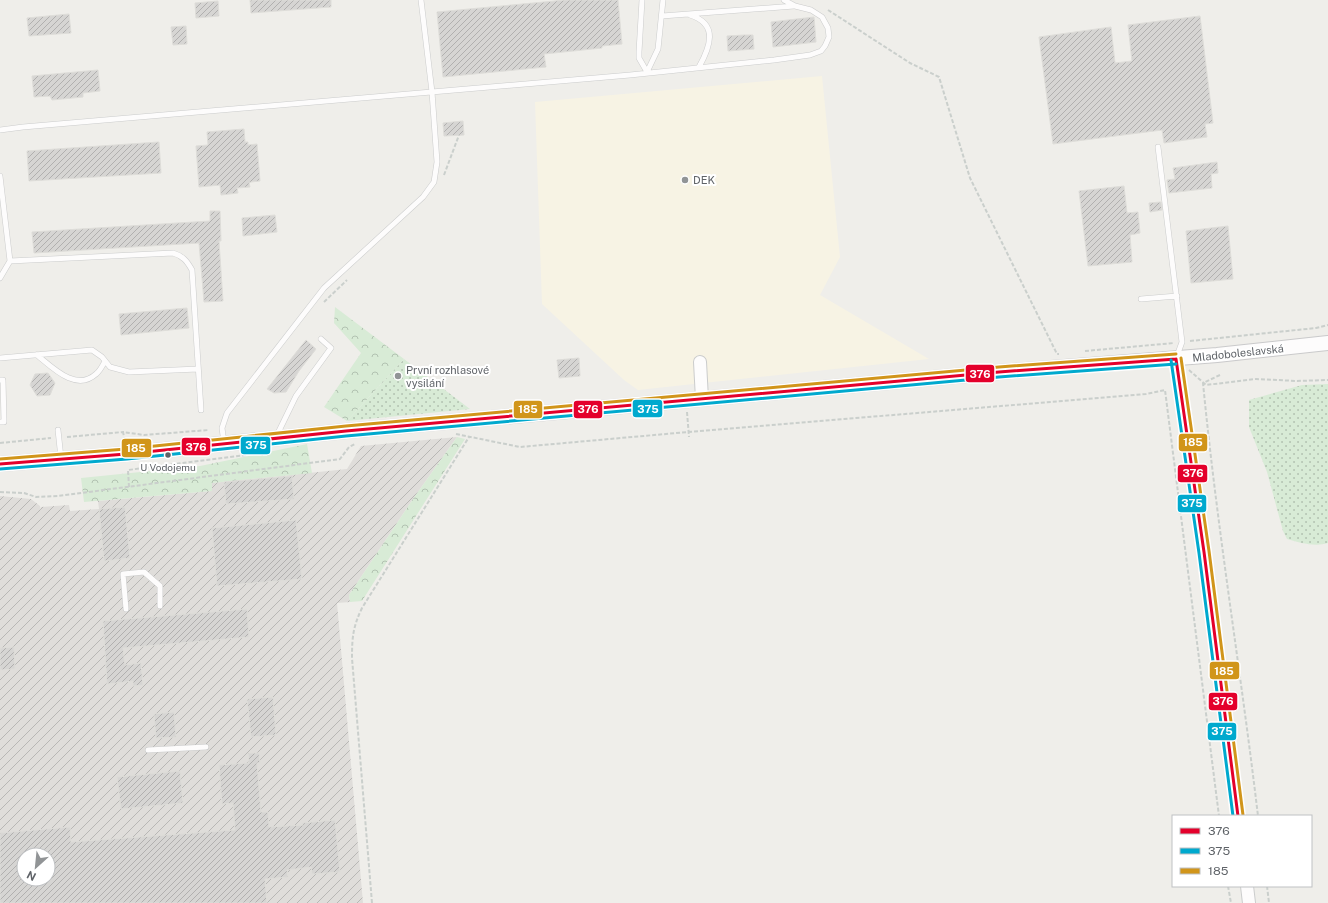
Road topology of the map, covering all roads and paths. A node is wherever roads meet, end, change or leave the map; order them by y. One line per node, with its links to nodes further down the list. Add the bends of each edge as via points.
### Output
1 (421, 0): 11 (lane)
2 (642, 0): 10 (lane, via 639,58)
3 (663, 0): 8 (lane)
4 (784, 0): 5 (lane)
5 (795, 6): 7 (lane); 9 (lane, via 811,10 822,17 828,28 829,37 821,51 810,55)
6 (825, 8): 28 (path, via 910,63 939,77 970,178 1057,354)
7 (688, 14): 8 (lane); 9 (lane, via 702,21 710,35 707,53)
8 (662, 16): 10 (lane, via 658,49)
9 (699, 68): 10 (lane)
10 (647, 72): 11 (lane)
11 (432, 92): 12 (lane); 51 (lane, via 437,162 434,182 423,197 324,288 228,413 222,428)
12 (0, 130)
13 (459, 135): 16 (path)
14 (1158, 147): 20 (lane)
15 (0, 176): 17 (lane)
16 (443, 178)
17 (10, 261): 19 (lane); 34 (lane, via 160,253 181,256 192,270)
18 (352, 275): 22 (path)
19 (0, 278)
20 (1177, 296): 21 (lane); 25 (lane)
21 (1141, 299)
22 (324, 303)
23 (1328, 325): 25 (path)
24 (321, 339): 49 (lane, via 331,348 296,396)
25 (1182, 342): 27 (path); 31 (lane)
26 (1328, 343): 31 (main road, Mladoboleslavská)
27 (1081, 352)
28 (1065, 353)
29 (37, 355): 30 (lane); 32 (lane, via 92,350); 32 (lane, via 59,372 78,382 98,373)
30 (0, 358)
31 (1176, 359): 38 (path); 39 (main road, Mladoboleslavská, via 998,372); 63 (street)
32 (105, 361): 34 (lane, via 110,367 129,372)
33 (700, 362): 39 (street)
34 (198, 368): 41 (lane)
35 (1220, 375): 38 (path)
36 (0, 380): 42 (lane, via 3,380 4,422)
37 (1328, 380): 38 (path, via 1297,382 1256,379 1206,385)
38 (1203, 383): 64 (path)
39 (702, 399): 40 (main road, Mladoboleslavská)
40 (686, 400): 45 (path); 49 (main road, Mladoboleslavská)
41 (201, 410)
42 (0, 422)
43 (58, 430): 54 (lane)
44 (209, 430): 50 (path, via 144,435 123,432)
45 (688, 432): 47 (path, via 520,447); 48 (path); 62 (path, via 1146,394 1165,390)
46 (454, 434): 47 (path)
47 (469, 437): 68 (path, via 355,623 352,658)
48 (689, 437)
49 (275, 438): 51 (main road, Mladoboleslavská)
50 (125, 442)
51 (224, 444): 54 (main road, Mladoboleslavská)
52 (353, 444): 56 (path, via 340,459)
53 (246, 455): 56 (path, via 128,470)
54 (61, 459): 55 (main road, Mladoboleslavská)
55 (0, 464)
56 (129, 487): 57 (path, via 36,497 24,493)
57 (0, 492)
58 (160, 606): 59 (lane, via 160,586 144,572 130,573 123,574)
59 (126, 609)
60 (206, 747): 61 (lane)
61 (148, 750)
62 (1219, 815)
63 (1238, 815)
64 (1258, 815)
65 (1228, 887): 69 (path)
66 (1247, 887): 70 (street)
67 (1267, 887): 71 (path)
68 (372, 903)
69 (1231, 903)
70 (1249, 903)
71 (1269, 903)

